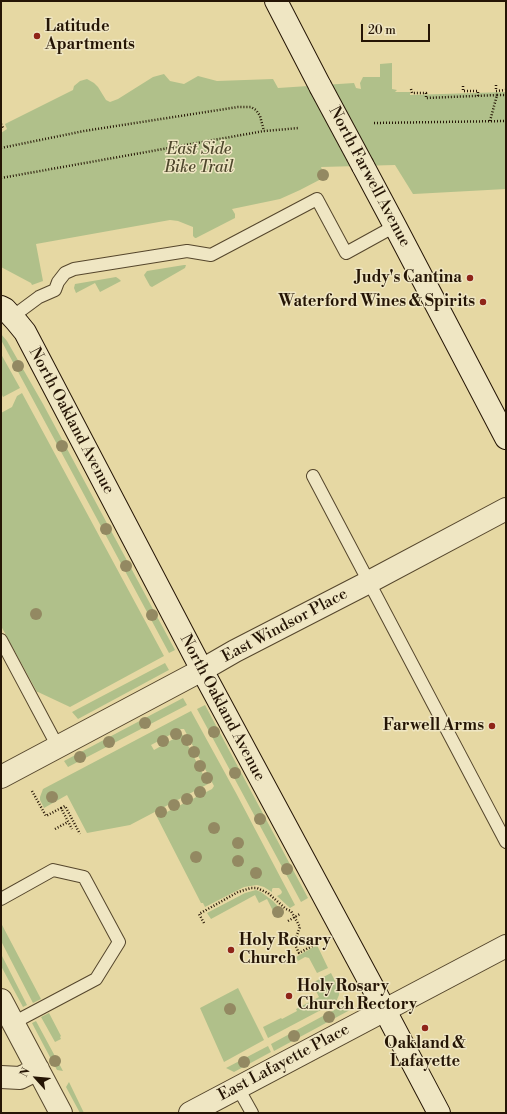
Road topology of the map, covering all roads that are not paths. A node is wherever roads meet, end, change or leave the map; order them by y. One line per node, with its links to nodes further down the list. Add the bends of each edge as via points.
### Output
1 (276, 1): 2 (street, North Farwell Avenue, bridge)
2 (395, 226): 3 (lane, via 346,253 317,199 211,255 187,251 74,269 65,273 55,290); 4 (street, North Farwell Avenue)
3 (7, 312): 9 (street, North Oakland Avenue, via 24,332)
4 (506, 438)
5 (313, 476): 7 (lane)
6 (506, 509): 7 (street, East Windsor Place)
7 (369, 582): 9 (street, East Windsor Place); 12 (lane)
8 (1, 640): 10 (lane)
9 (202, 670): 10 (street, East Windsor Place); 16 (street, North Oakland Avenue)
10 (58, 747): 11 (street, East Windsor Place)
11 (1, 777)
12 (506, 842)
13 (1, 899): 17 (lane, via 53,870 84,877 119,942 96,979)
14 (506, 946): 16 (street, East Lafayette Place)
15 (1, 1000): 17 (street)
16 (385, 1010): 20 (street, East Lafayette Place); 24 (street, North Oakland Avenue)
17 (13, 1023): 18 (street)
18 (38, 1069): 19 (street, via 20,1078); 21 (street)
19 (1, 1077)
20 (238, 1088): 22 (street, East Lafayette Place); 23 (lane)
21 (61, 1113)
22 (190, 1113)
23 (252, 1113)
24 (439, 1113)

